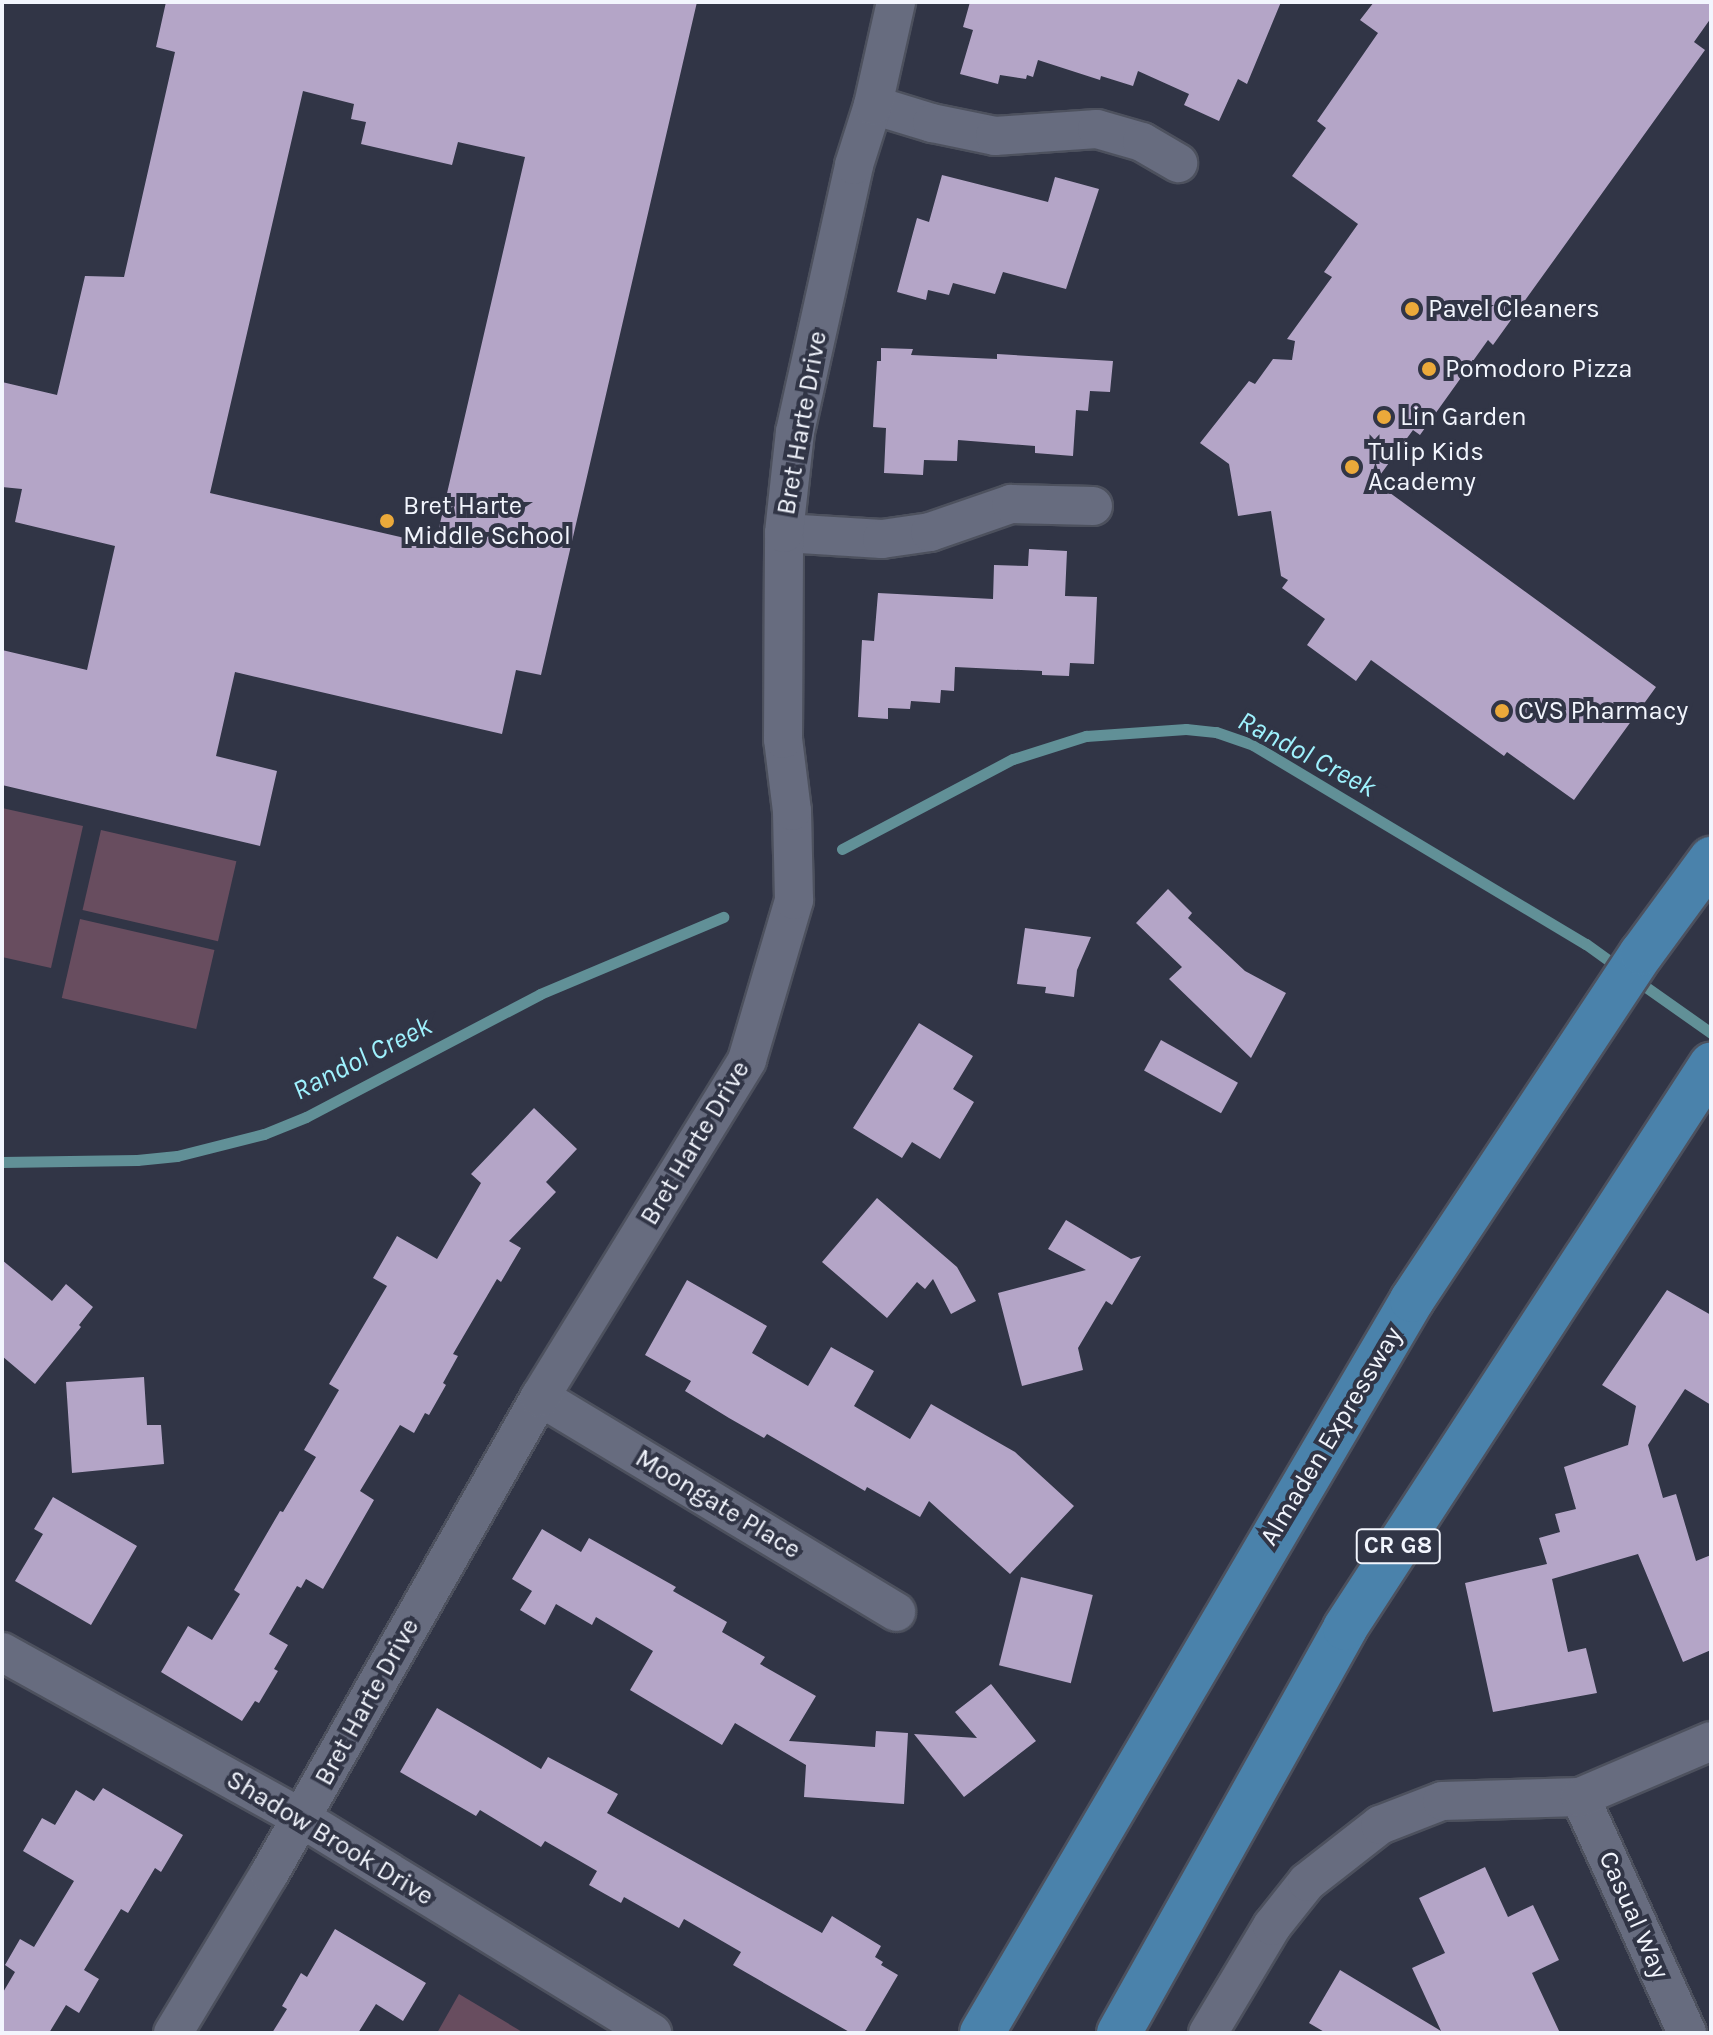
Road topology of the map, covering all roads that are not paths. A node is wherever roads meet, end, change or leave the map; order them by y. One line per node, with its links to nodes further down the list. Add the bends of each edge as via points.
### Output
1 (896, 2): 2 (street, Bret Harte Drive)
2 (873, 105): 3 (street, via 995,136 1097,129 1142,142); 5 (street, Bret Harte Drive, via 854,165 795,432)
3 (1178, 163)
4 (1093, 506): 5 (street, via 1011,504 930,532 882,539)
5 (784, 533): 8 (street, Bret Harte Drive, via 783,739 792,811 794,900 747,1060)
6 (1711, 859): 16 (main road, Almaden Expressway, via 1642,953 1412,1300)
7 (1707, 1070): 17 (main road, CR G8, via 1345,1628)
8 (540, 1397): 9 (street, Moongate Place); 13 (street, Bret Harte Drive)
9 (896, 1612)
10 (2, 1652): 13 (street, Shadow Brook Drive)
11 (1711, 1741): 12 (street)
12 (1580, 1797): 18 (street, via 1442,1801 1380,1825 1307,1882 1272,1926); 19 (street, Casual Way)
13 (301, 1818): 14 (street, Bret Harte Drive); 15 (street, Shadow Brook Drive)
14 (173, 2033)
15 (652, 2033)
16 (982, 2033)
17 (1119, 2033)
18 (1208, 2033)
19 (1687, 2033)

